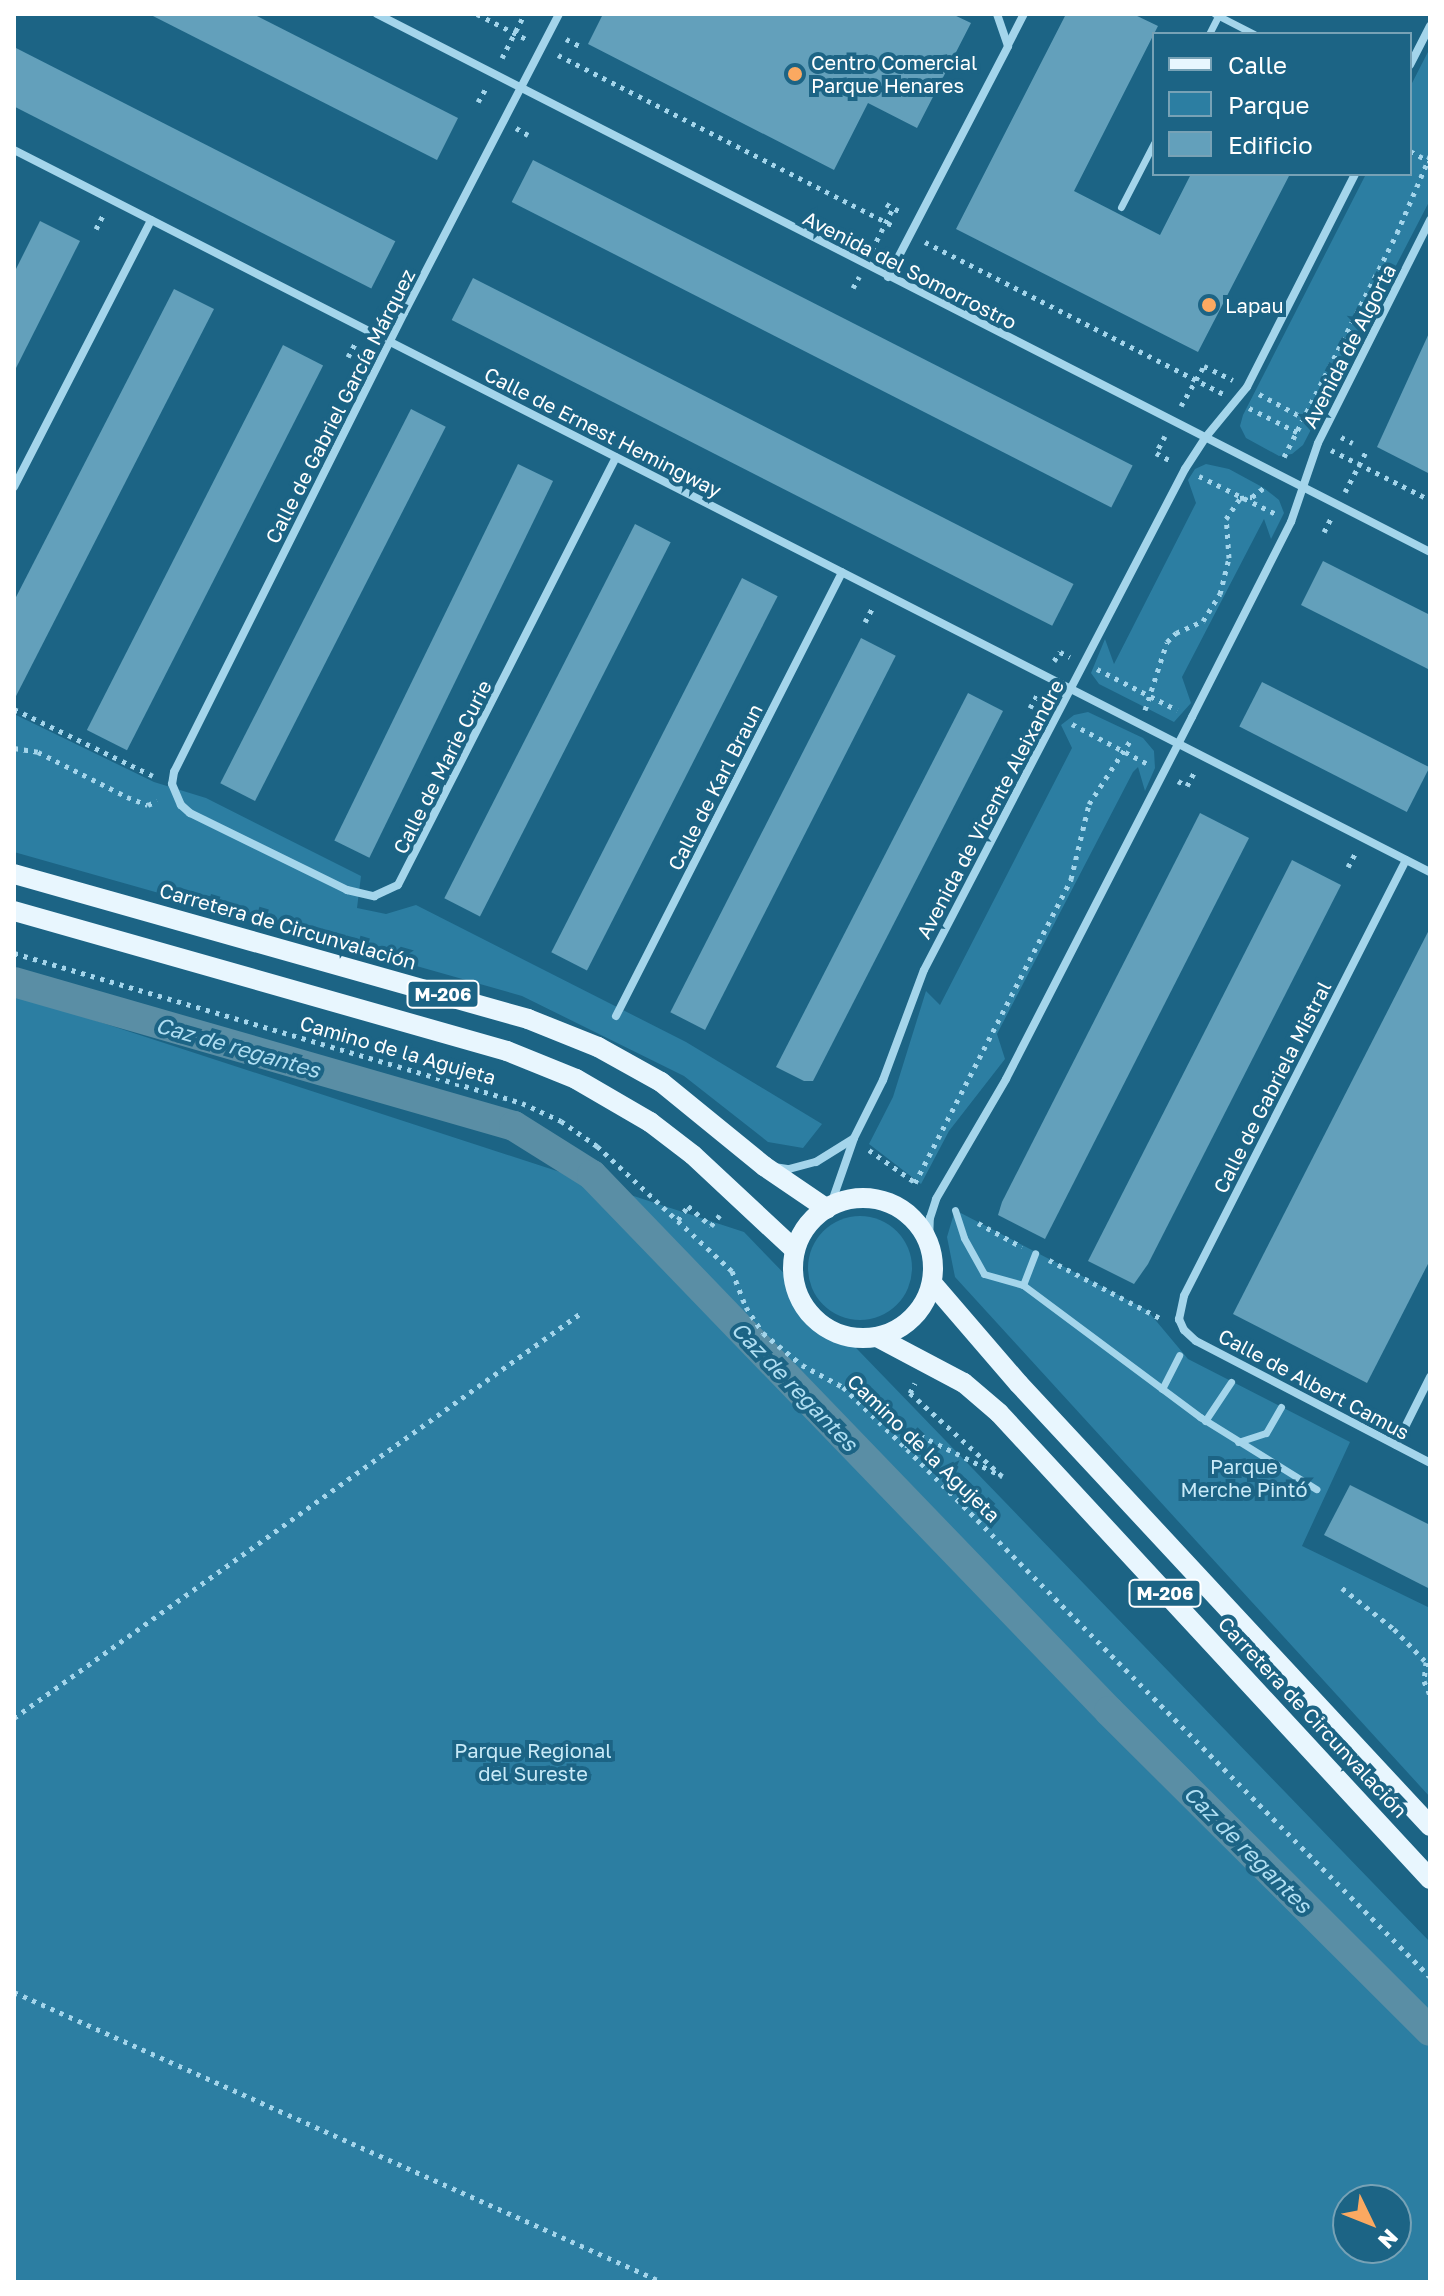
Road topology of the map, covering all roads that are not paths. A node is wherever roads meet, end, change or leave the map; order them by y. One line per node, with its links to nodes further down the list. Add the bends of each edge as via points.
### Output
1 (377, 14): 10 (street, Avenida del Somorrostro)
2 (559, 14): 10 (street, Calle de Gabriel García Márquez)
3 (997, 14): 8 (street)
4 (1024, 14): 8 (street)
5 (1217, 15): 7 (street)
6 (1430, 26): 9 (street)
7 (1250, 32)
8 (1008, 46): 17 (street)
9 (1412, 61)
10 (521, 88): 17 (street, Avenida del Somorrostro); 18 (street, Calle de Gabriel García Márquez)
11 (1152, 147): 14 (street)
12 (14, 150): 15 (street, Calle de Ernest Hemingway)
13 (1354, 176): 19 (street, via 1247,387)
14 (1121, 207)
15 (151, 220): 18 (street, Calle de Ernest Hemingway); 21 (street)
16 (1430, 220): 22 (street, Avenida de Algorta, via 1324,429)
17 (888, 277): 19 (street, Avenida del Somorrostro)
18 (389, 341): 20 (street, Calle de Ernest Hemingway); 27 (street, Calle de Gabriel García Márquez, via 174,772 175,795)
19 (1205, 438): 22 (street, Avenida del Somorrostro); 25 (street, Avenida de Vicente Aleixandre)
20 (616, 457): 24 (street, Calle de Ernest Hemingway); 27 (street, Calle de Marie Curie, via 398,885 374,896 347,890)
21 (14, 487)
22 (1300, 488): 23 (street, Avenida del Somorrostro); 26 (street, via 1291,522)
23 (1430, 552)
24 (842, 572): 25 (street, Calle de Ernest Hemingway); 32 (street, Calle de Karl Braun)
25 (1072, 688): 26 (street, Calle de Ernest Hemingway); 33 (street, Avenida de Vicente Aleixandre, via 924,970 883,1080)
26 (1178, 743): 28 (street, Calle de Ernest Hemingway); 37 (street, via 1006,1079 936,1199)
27 (190, 813)
28 (1406, 860): 29 (street, Calle de Ernest Hemingway); 42 (street, Calle de Gabriela Mistral, via 1184,1296 1179,1319)
29 (1430, 872)
30 (14, 874): 34 (main road, Carretera de Circunvalación / M-206, via 528,1019 598,1047 661,1082)
31 (14, 911): 38 (main road, M-206, via 507,1051 576,1079 661,1130)
32 (616, 1016)
33 (854, 1138): 34 (street, via 816,1162 789,1169); 35 (street, Avenida de Vicente Aleixandre)
34 (764, 1166): 35 (main road, Carretera de Circunvalación / M-206)
35 (828, 1208): 37 (main road, via 858,1198 887,1202 912,1217); 38 (main road, via 808,1225)
36 (955, 1210): 41 (street, via 984,1274)
37 (929, 1242): 40 (main road)
38 (795, 1250): 43 (main road, M-206, via 796,1290 819,1324 857,1339)
39 (1035, 1253): 41 (street)
40 (932, 1283): 43 (main road, via 918,1312 893,1332); 54 (main road, Carretera de Circunvalación / M-206, via 1029,1396)
41 (1023, 1285): 47 (street)
42 (1184, 1330): 51 (street, Calle de Albert Camus)
43 (877, 1337): 55 (main road, Carretera de Circunvalación / M-206, via 964,1383 999,1413)
44 (1179, 1355): 47 (street)
45 (1430, 1377): 51 (street)
46 (1231, 1382): 49 (street)
47 (1162, 1389): 49 (street)
48 (1281, 1407): 50 (street, via 1266,1433)
49 (1205, 1421): 50 (street)
50 (1238, 1442): 53 (street)
51 (1396, 1445): 52 (street, Calle de Albert Camus)
52 (1430, 1463)
53 (1316, 1489)
54 (1430, 1826)
55 (1430, 1879)

